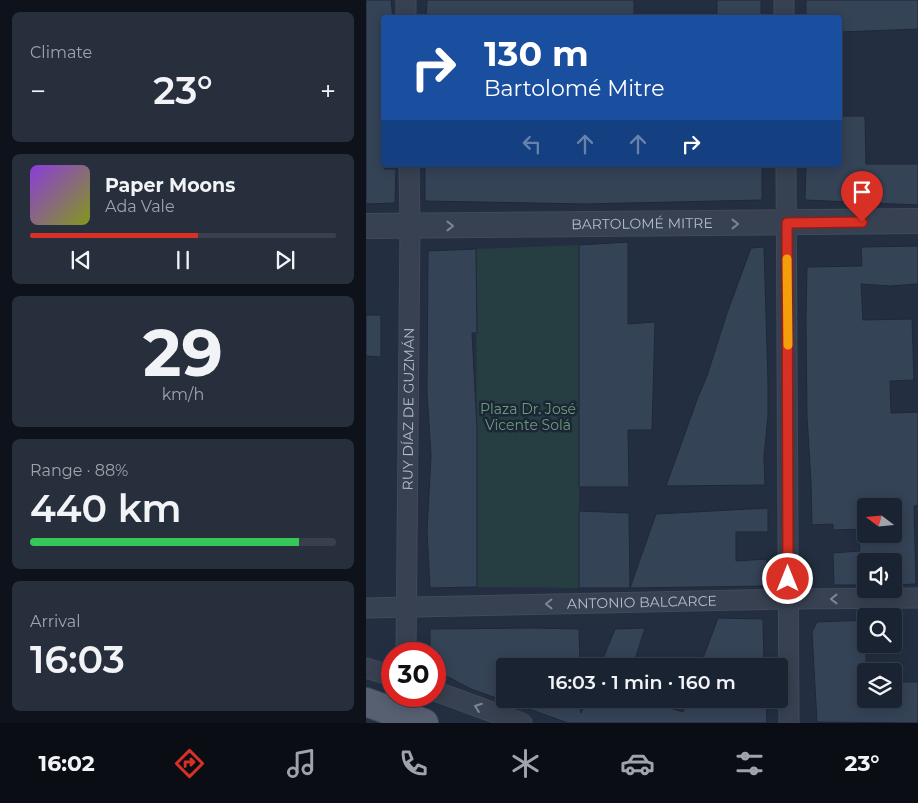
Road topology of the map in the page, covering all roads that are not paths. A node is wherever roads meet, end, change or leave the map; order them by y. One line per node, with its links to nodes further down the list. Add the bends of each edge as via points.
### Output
1 (406, 0): 3 (street)
2 (784, 0): 4 (street)
3 (406, 15)
4 (784, 15)
5 (409, 167): 10 (street, RUY DÍAZ DE GUZMÁN)
6 (786, 167): 8 (street)
7 (918, 221): 8 (street, BARTOLOMÉ MITRE)
8 (787, 223): 10 (street, BARTOLOMÉ MITRE, one-way to 8); 12 (street)
9 (366, 226): 10 (street, BARTOLOMÉ MITRE)
10 (410, 226): 14 (street, RUY DÍAZ DE GUZMÁN)
11 (918, 598): 12 (street, ANTONIO BALCARCE, one-way to 12)
12 (788, 599): 14 (street, ANTONIO BALCARCE, one-way to 14); 22 (street)
13 (366, 608): 14 (street, ANTONIO BALCARCE)
14 (408, 608): 15 (street, RUY DÍAZ DE GUZMÁN)
15 (407, 642)
16 (366, 668): 17 (street)
17 (381, 673)
18 (446, 695): 21 (street, one-way to 18)
19 (366, 702): 20 (main road)
20 (424, 723)
21 (522, 723)
22 (788, 723)

